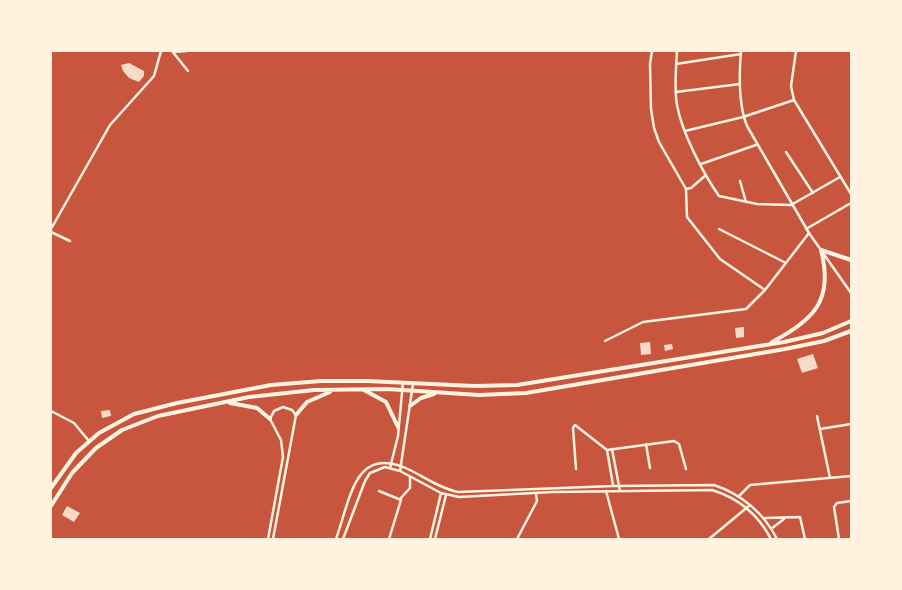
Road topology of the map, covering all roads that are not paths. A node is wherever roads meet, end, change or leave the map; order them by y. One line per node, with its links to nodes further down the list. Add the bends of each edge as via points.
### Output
1 (161, 51): 29 (street, via 154,76 110,125)
2 (187, 51): 6 (street)
3 (652, 51): 21 (street, via 651,109 654,128)
4 (677, 51): 8 (street)
5 (796, 51): 12 (street, via 791,86)
6 (173, 52): 9 (street)
7 (741, 53): 8 (street); 10 (street)
8 (676, 64): 11 (street)
9 (188, 71)
10 (740, 84): 11 (street); 13 (street)
11 (676, 92): 14 (street)
12 (794, 100): 13 (street); 19 (street)
13 (743, 117): 14 (street); 15 (street)
14 (685, 130): 17 (street)
15 (756, 145): 17 (street); 26 (street)
16 (786, 152): 22 (street)
17 (701, 164): 18 (street)
18 (706, 175): 21 (street); 24 (street, via 719,196)
19 (840, 177): 22 (street); 23 (street)
20 (740, 181): 24 (street)
21 (686, 189): 35 (street, via 685,210 690,222 720,259)
22 (813, 193): 26 (street)
23 (851, 194)
24 (746, 202): 26 (street)
25 (851, 203): 28 (street)
26 (791, 205): 28 (street)
27 (719, 229): 34 (street)
28 (806, 229): 30 (street)
29 (51, 230): 31 (street)
30 (809, 233): 32 (street); 34 (street)
31 (70, 241)
32 (821, 250): 33 (main road); 36 (street); 40 (main road, via 827,271 822,297 802,324)
33 (851, 260)
34 (785, 262): 35 (street)
35 (765, 290): 39 (street, via 746,309 643,322)
36 (851, 293)
37 (851, 321): 40 (main road, via 814,335)
38 (851, 331): 47 (main road, via 824,341 785,349 526,393)
39 (605, 341)
40 (769, 344): 42 (main road, via 530,384)
41 (403, 382): 42 (main road); 45 (street); 59 (main road, via 321,381 262,387 134,414)
42 (413, 383): 46 (street)
43 (362, 389): 44 (main road); 45 (main road); 55 (main road, via 386,402)
44 (334, 390): 48 (main road, via 274,394); 51 (main road, via 307,402)
45 (402, 390): 46 (main road); 55 (street)
46 (412, 390): 47 (main road); 49 (street)
47 (440, 393): 49 (main road, via 421,398)
48 (225, 403): 53 (main road, via 252,406); 86 (main road, via 158,416 122,430 84,459)
49 (410, 406): 58 (street)
50 (51, 410): 59 (street, via 74,423)
51 (296, 415): 53 (street, via 283,406 274,411); 92 (street)
52 (816, 416): 56 (street)
53 (270, 419): 91 (street, via 281,440 283,457)
54 (851, 424): 56 (street)
55 (398, 427): 57 (street)
56 (820, 429): 72 (street)
57 (398, 437): 58 (street); 63 (street)
58 (406, 438): 64 (street)
59 (89, 441): 75 (main road)
60 (646, 444): 61 (street); 66 (street); 68 (street, via 678,442)
61 (612, 449): 62 (street); 74 (street)
62 (607, 450): 67 (street, via 575,425); 73 (street)
63 (392, 462): 64 (street); 65 (street); 93 (street, via 376,462 362,472)
64 (401, 465): 69 (street); 73 (street, via 458,492)
65 (390, 468): 69 (street); 94 (street, via 378,468 370,473)
66 (650, 468)
67 (576, 469)
68 (686, 469)
69 (400, 471): 70 (street)
70 (410, 476): 79 (street); 83 (street, via 410,488)
71 (851, 476): 72 (street)
72 (830, 478): 82 (street, via 750,485)
73 (613, 486): 74 (street)
74 (619, 486): 78 (street); 82 (street, via 714,485)
75 (51, 488)
76 (379, 491): 83 (street)
77 (606, 491): 78 (street); 80 (street); 99 (street)
78 (620, 491): 87 (street, via 712,490)
79 (441, 493): 81 (street); 96 (street)
80 (536, 493): 81 (street, via 475,497); 98 (street, via 537,501)
81 (446, 495): 97 (street)
82 (739, 496): 85 (street)
83 (400, 499): 95 (street)
84 (851, 502): 104 (street, via 837,503 834,507)
85 (750, 505): 87 (street); 88 (street)
86 (51, 506)
87 (746, 507): 100 (street); 101 (street)
88 (764, 518): 89 (street); 90 (street)
89 (785, 518): 90 (street); 103 (street, via 800,517)
90 (772, 529): 102 (street)
91 (268, 539)
92 (273, 539)
93 (336, 539)
94 (343, 539)
95 (389, 539)
96 (430, 539)
97 (435, 539)
98 (516, 539)
99 (619, 539)
100 (709, 539)
101 (771, 539)
102 (777, 539)
103 (805, 539)
104 (839, 539)

